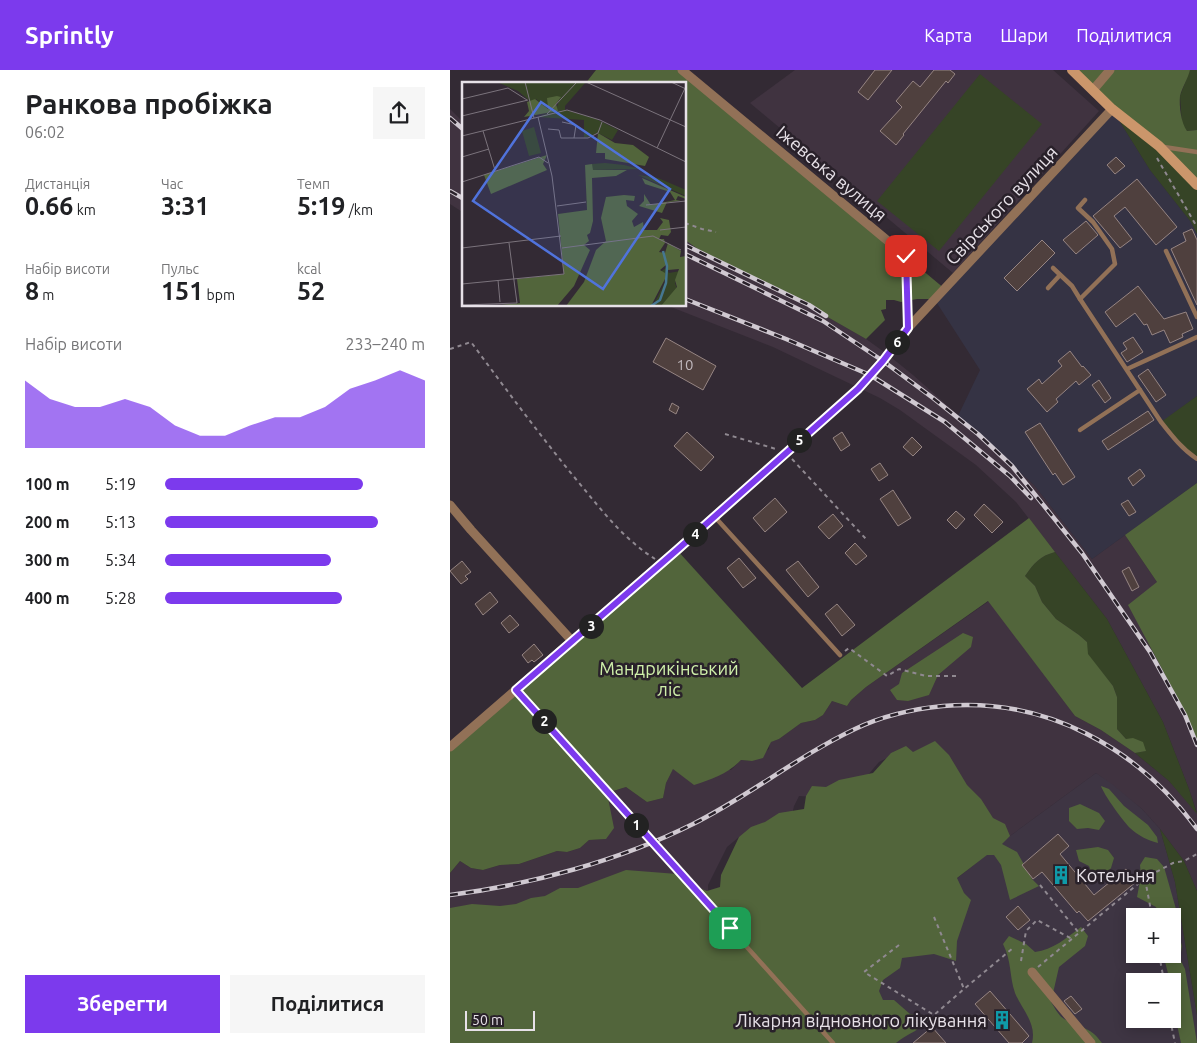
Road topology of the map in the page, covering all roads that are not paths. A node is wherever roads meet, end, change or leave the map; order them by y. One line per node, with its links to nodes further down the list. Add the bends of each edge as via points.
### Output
1 (1072, 70): 4 (main road)
2 (1110, 70): 4 (street)
3 (686, 71): 16 (street, Іжевська вулиця, via 906,256)
4 (1093, 90): 5 (main road)
5 (1112, 109): 6 (main road); 16 (street, Свірського вулиця)
6 (1159, 146): 7 (lane); 8 (main road)
7 (1197, 152)
8 (1197, 185)
9 (1085, 200): 14 (lane, via 1078,208 1112,249 1115,264)
10 (1166, 251): 15 (lane)
11 (1053, 268): 12 (lane)
12 (1060, 275): 13 (lane); 14 (lane)
13 (1048, 288)
14 (1080, 299): 18 (lane)
15 (1197, 317)
16 (908, 328): 23 (street, Свірського вулиця, via 858,389)
17 (1197, 337): 18 (lane)
18 (1127, 369): 19 (lane)
19 (1140, 390): 20 (lane); 21 (lane, via 1174,439)
20 (1080, 430)
21 (1197, 459)
22 (450, 505): 24 (street)
23 (714, 516): 24 (street, Свірського вулиця); 25 (lane)
24 (573, 642): 26 (street, Свірського вулиця)
25 (840, 656)
26 (516, 690): 27 (street, Свірського вулиця); 29 (lane)
27 (450, 748)
28 (1032, 972): 30 (street)
29 (833, 1043)
30 (1091, 1043)

